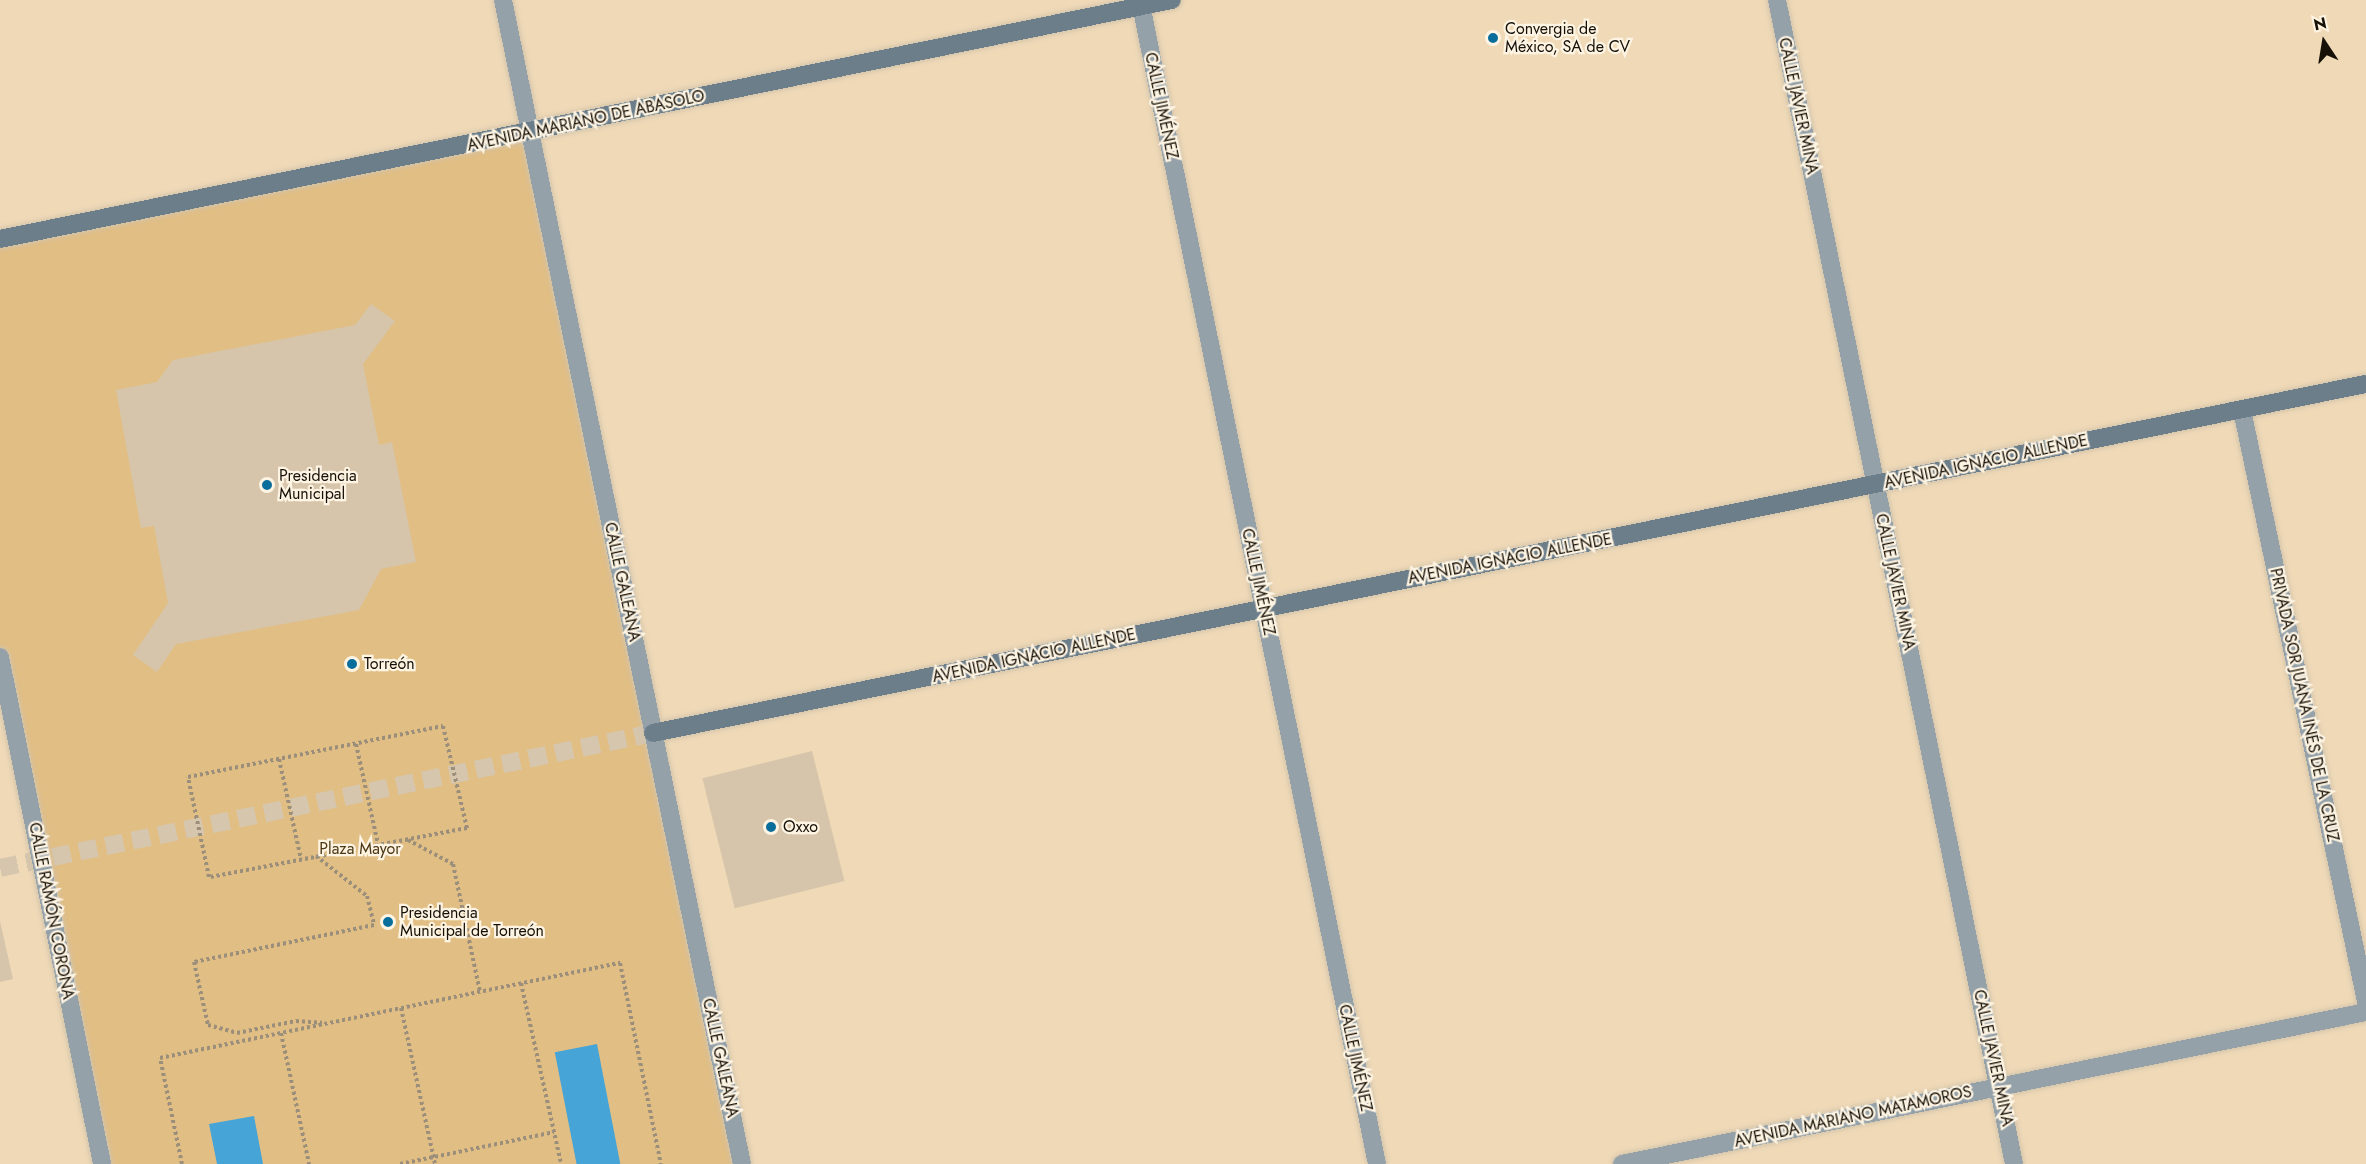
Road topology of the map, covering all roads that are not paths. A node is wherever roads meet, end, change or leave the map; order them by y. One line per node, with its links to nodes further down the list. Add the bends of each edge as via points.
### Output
1 (503, 0): 5 (street, CALLE GALEANA)
2 (1172, 0): 4 (street, AVENIDA MARIANO DE ABASOLO)
3 (1777, 0): 9 (street, CALLE JAVIER MINA)
4 (1141, 3): 5 (street, AVENIDA MARIANO DE ABASOLO); 10 (street, CALLE JIMÉNEZ)
5 (530, 132): 6 (street, AVENIDA MARIANO DE ABASOLO); 12 (street, CALLE GALEANA)
6 (0, 239)
7 (2366, 384): 8 (street, AVENIDA IGNACIO ALLENDE)
8 (2242, 410): 9 (street, AVENIDA IGNACIO ALLENDE); 13 (street, PRIVADA SOR JUANA INÉS DE LA CRUZ)
9 (1875, 484): 10 (street, AVENIDA IGNACIO ALLENDE); 15 (street, CALLE JAVIER MINA)
10 (1264, 609): 12 (street, AVENIDA IGNACIO ALLENDE); 18 (street, CALLE JIMÉNEZ)
11 (0, 657): 16 (street, CALLE RAMÓN CORONA)
12 (654, 733): 17 (street, CALLE GALEANA)
13 (2366, 1001)
14 (2366, 1012): 15 (street, AVENIDA MARIANO MATAMOROS)
15 (1999, 1087): 19 (street, AVENIDA MARIANO MATAMOROS); 20 (street, CALLE JAVIER MINA)
16 (102, 1164)
17 (742, 1164)
18 (1377, 1164)
19 (1622, 1164)
20 (2014, 1164)

